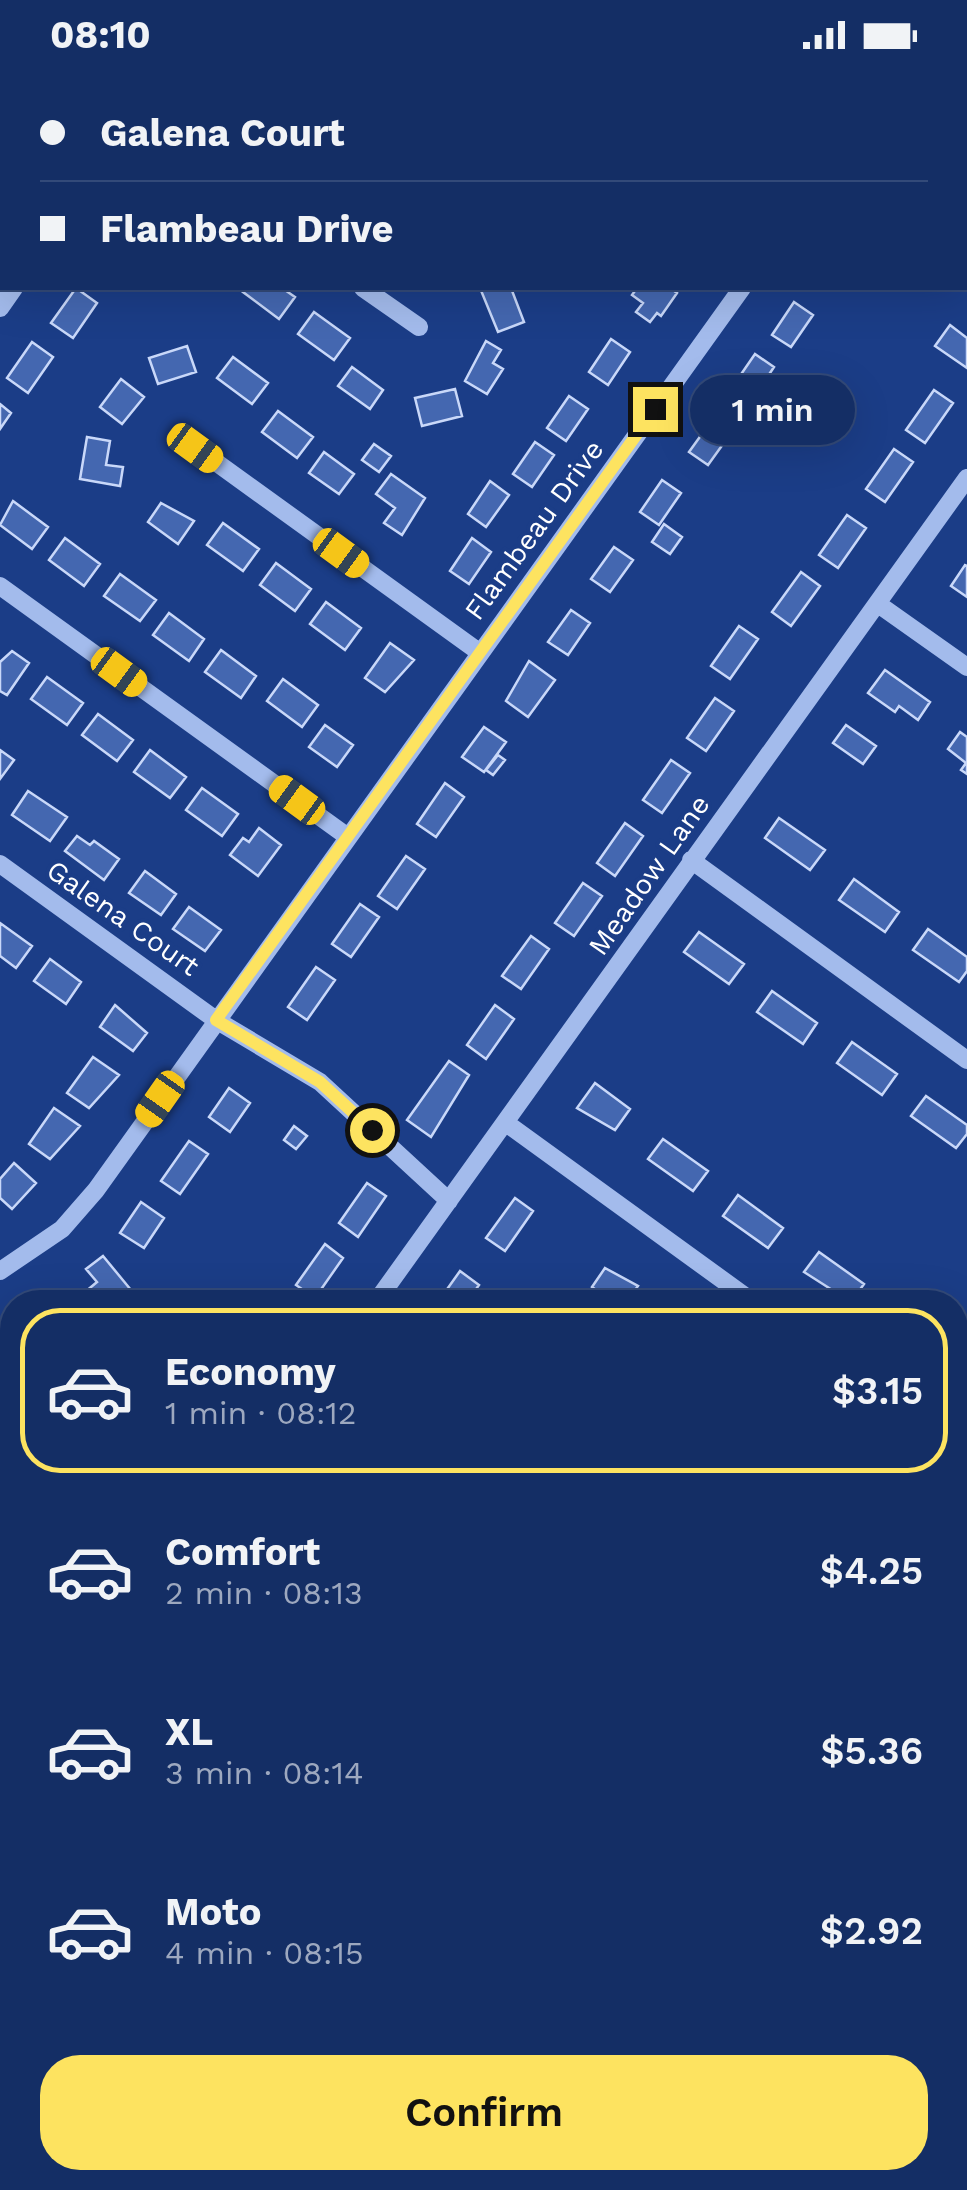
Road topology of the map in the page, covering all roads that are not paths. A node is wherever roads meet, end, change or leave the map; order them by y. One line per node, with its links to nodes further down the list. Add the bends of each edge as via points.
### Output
1 (366, 290): 3 (street)
2 (741, 290): 8 (street, Flambeau Drive)
3 (419, 327)
4 (195, 448): 8 (street)
5 (967, 478): 7 (street, Meadow Lane)
6 (0, 586): 10 (street)
7 (878, 604): 9 (street); 11 (street, Meadow Lane)
8 (479, 652): 10 (street, Flambeau Drive)
9 (967, 667)
10 (348, 837): 13 (street, Flambeau Drive)
11 (691, 860): 14 (street); 15 (street, Meadow Lane)
12 (0, 864): 13 (street, Galena Court)
13 (216, 1020): 16 (street, Galena Court, via 320,1082); 17 (street, Flambeau Drive, via 62,1230)
14 (967, 1060)
15 (506, 1123): 16 (street, Meadow Lane); 19 (street)
16 (449, 1201): 18 (street, Meadow Lane)
17 (0, 1271)
18 (385, 1290)
19 (737, 1290)

